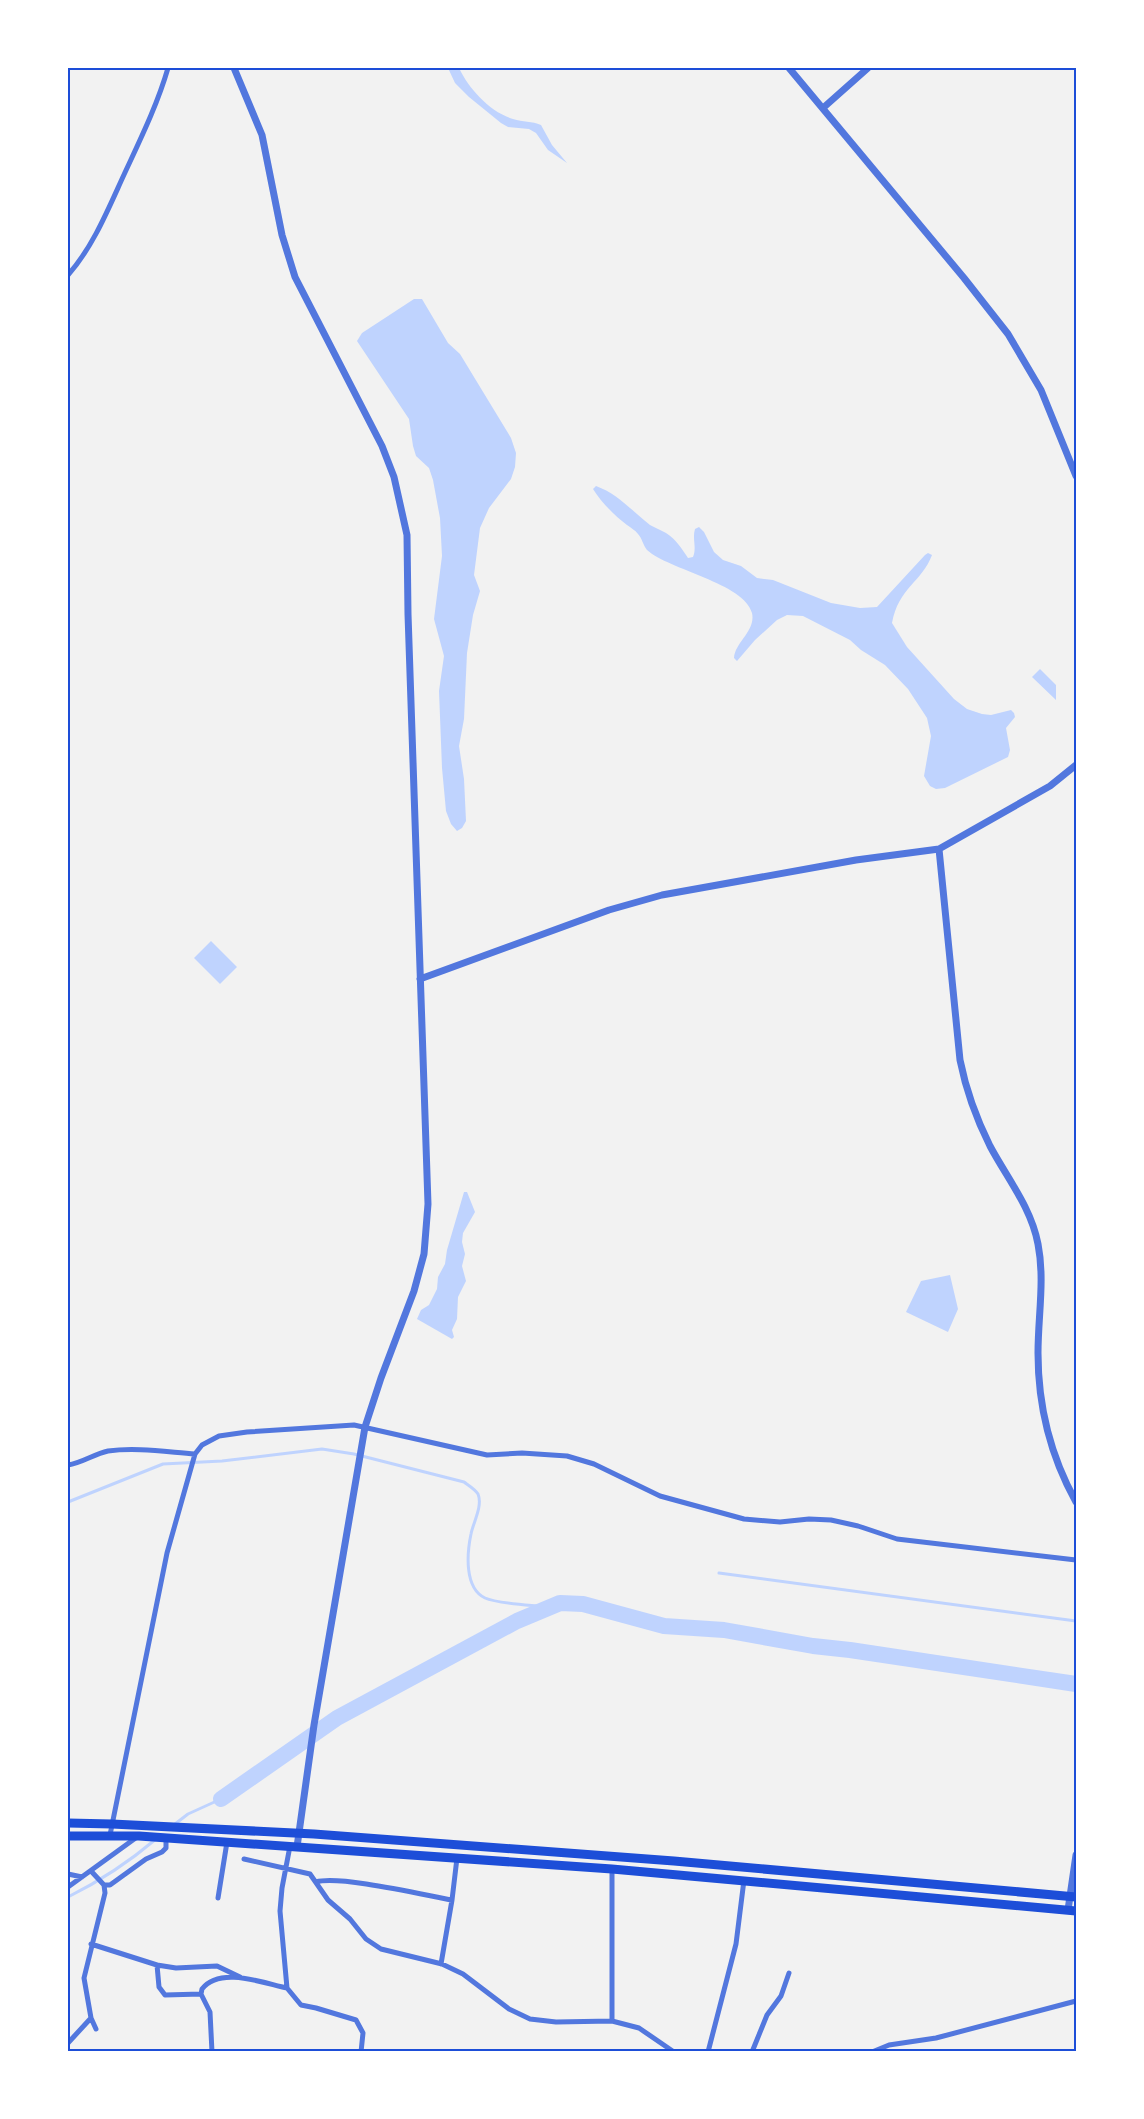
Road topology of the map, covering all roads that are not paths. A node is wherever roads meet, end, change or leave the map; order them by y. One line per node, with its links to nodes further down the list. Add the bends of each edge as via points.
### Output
1 (168, 68): 6 (street, via 104,218)
2 (234, 68): 10 (street, via 262,135 282,235 295,277 382,446 394,477 407,535)
3 (789, 68): 5 (street)
4 (868, 68): 5 (street)
5 (823, 108): 7 (street, via 1008,334 1041,390)
6 (68, 275)
7 (1077, 476)
8 (1077, 765): 9 (street, via 1050,786)
9 (939, 849): 10 (street, via 662,895 609,910); 14 (street, via 960,1060 966,1088 991,1147 1024,1205 1038,1242 1042,1281 1040,1391 1059,1467)
10 (420, 979): 11 (street, via 428,1204 423,1254)
11 (365, 1427): 12 (street, via 219,1436); 15 (street, via 487,1455 567,1456 594,1464 660,1496 751,1520 831,1520 897,1539); 18 (street)
12 (195, 1454): 13 (street, via 120,1449); 17 (street, via 167,1553)
13 (68, 1465)
14 (1077, 1502)
15 (1077, 1560)
16 (68, 1823): 17 (main road)
17 (112, 1824): 18 (main road); 19 (street)
18 (299, 1833): 24 (street); 37 (main road)
19 (110, 1835): 20 (main road); 21 (main road)
20 (68, 1836)
21 (139, 1836): 22 (main road); 30 (street)
22 (166, 1838): 23 (main road); 35 (street, via 162,1852)
23 (227, 1842): 24 (main road); 38 (street)
24 (294, 1846): 26 (main road); 28 (street)
25 (1077, 1855): 37 (street)
26 (457, 1858): 29 (main road); 39 (street)
27 (244, 1859): 28 (street)
28 (286, 1867): 34 (street, via 310,1874); 46 (street, via 280,1911)
29 (612, 1869): 33 (main road); 50 (street)
30 (91, 1871): 32 (street); 35 (street)
31 (68, 1874): 32 (street)
32 (82, 1877): 36 (street)
33 (744, 1881): 40 (main road); 56 (street, via 736,1944)
34 (316, 1882): 39 (street, via 324,1879); 42 (street, via 328,1900 381,1949)
35 (104, 1885): 41 (street)
36 (68, 1887)
37 (1073, 1897): 40 (street)
38 (218, 1898)
39 (452, 1900): 42 (street)
40 (1072, 1910)
41 (91, 1944): 43 (street); 49 (street, via 84,1978)
42 (441, 1964): 50 (street, via 463,1974 509,2009 530,2019)
43 (157, 1965): 45 (street, via 217,1966); 47 (street, via 159,1987 165,1995)
44 (789, 1973): 57 (street)
45 (243, 1978): 46 (street); 47 (street, via 212,1980)
46 (287, 1988): 54 (street, via 301,2005 356,2020 363,2033)
47 (201, 1995): 53 (street, via 210,2012)
48 (1077, 2001): 58 (street)
49 (91, 2018): 51 (street); 52 (street)
50 (612, 2021): 55 (street, via 639,2028)
51 (96, 2029)
52 (68, 2043)
53 (212, 2052)
54 (361, 2052)
55 (674, 2052)
56 (708, 2052)
57 (752, 2052)
58 (872, 2052)

